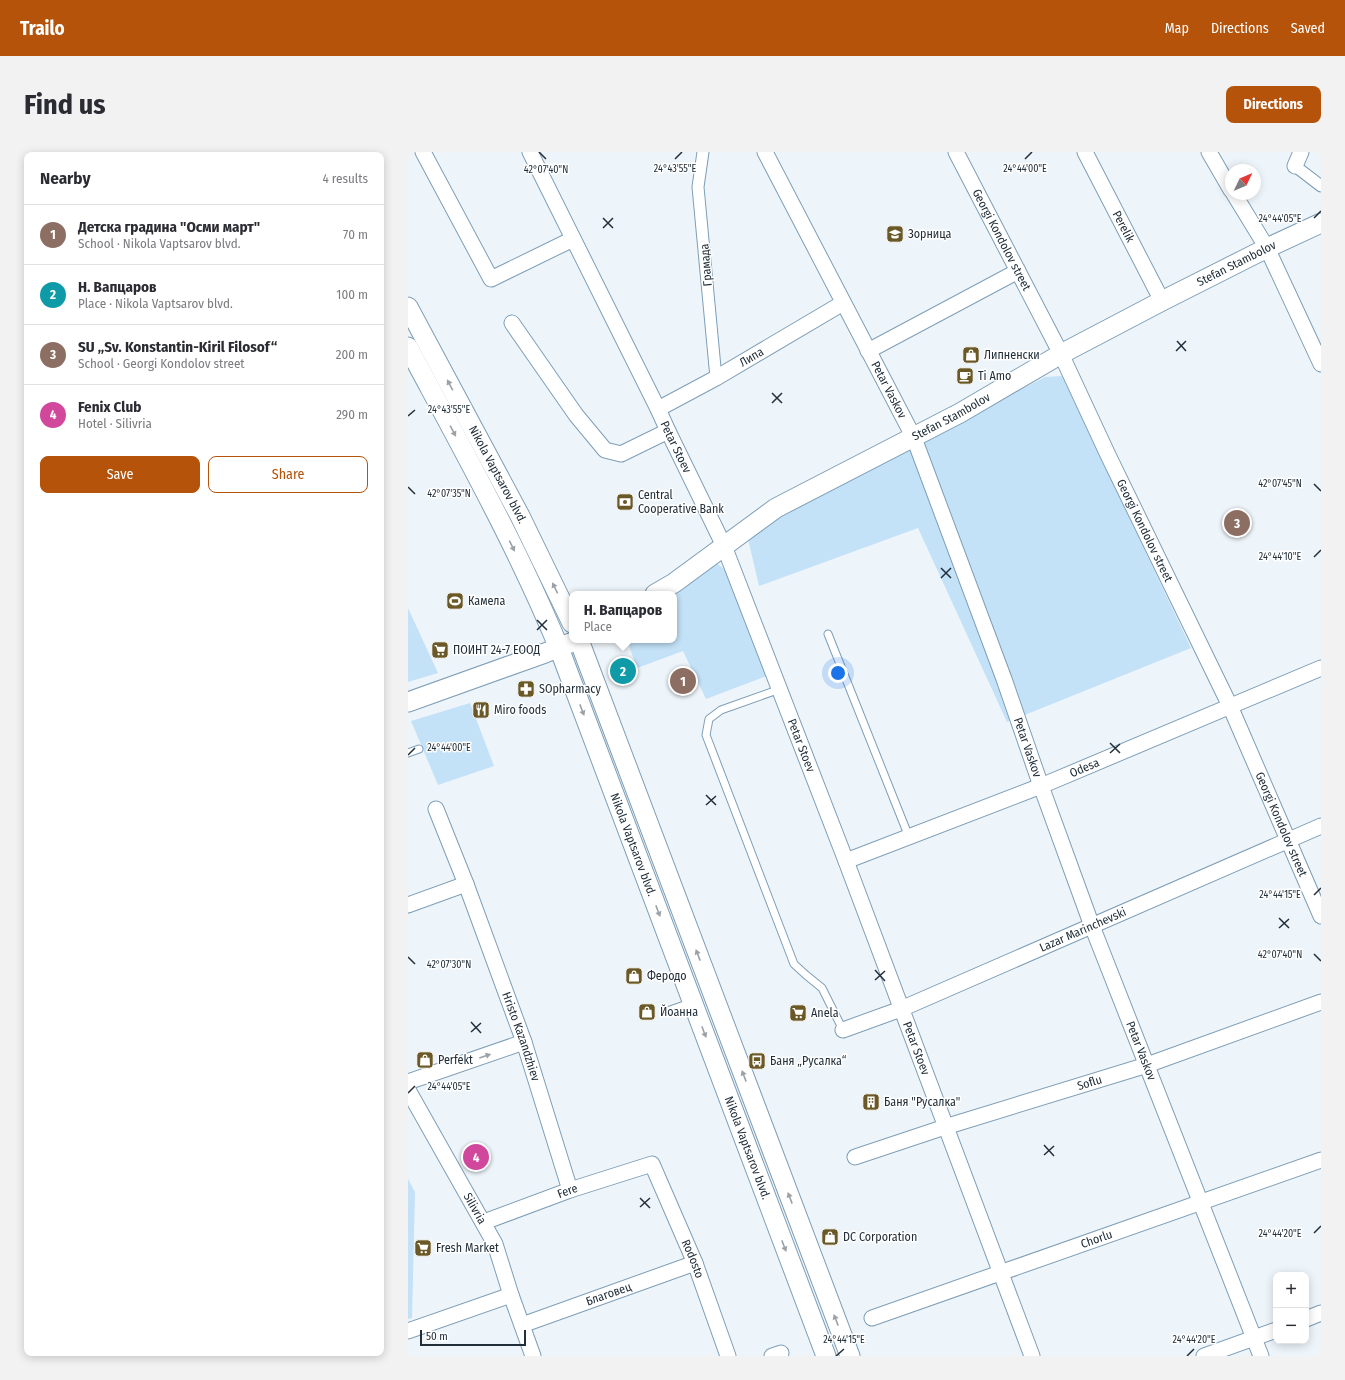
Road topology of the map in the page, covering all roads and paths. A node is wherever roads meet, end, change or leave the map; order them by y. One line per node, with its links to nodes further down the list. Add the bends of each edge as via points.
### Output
1 (423, 152): 14 (street, via 491,279)
2 (530, 152): 14 (street, Petar Stoev)
3 (703, 152): 25 (street, Грамада, via 698,187)
4 (765, 152): 18 (street, Petar Vaskov)
5 (956, 152): 16 (street, Georgi Kondolov street)
6 (1085, 152): 17 (street, Perelik)
7 (1209, 152): 10 (street)
8 (1301, 152): 9 (street)
9 (1296, 166): 11 (street)
10 (1225, 180)
11 (1321, 186)
12 (1238, 200): 15 (street)
13 (1321, 223): 15 (street, Stefan Stambolov)
14 (573, 239): 26 (street, Petar Stoev)
15 (1267, 248): 17 (street, Stefan Stambolov); 24 (street)
16 (1018, 271): 22 (street); 23 (street, Georgi Kondolov street)
17 (1162, 301): 23 (street, Stefan Stambolov)
18 (843, 303): 22 (street, Petar Vaskov); 25 (street, Липа)
19 (408, 307): 31 (street, Nikola Vaptsarov blvd., one-way to 19, via 520,516)
20 (512, 323): 27 (street, via 576,415 605,450 621,454)
21 (408, 347): 35 (street, Nikola Vaptsarov blvd., one-way to 35, via 493,507)
22 (868, 351): 28 (street, Petar Vaskov)
23 (1061, 354): 28 (street, Stefan Stambolov); 39 (street, Georgi Kondolov street)
24 (1321, 364)
25 (716, 378): 26 (street, Липа)
26 (658, 409): 27 (street, Petar Stoev)
27 (668, 431): 29 (street, Petar Stoev)
28 (914, 438): 29 (street, Stefan Stambolov, via 776,508); 42 (street, Petar Vaskov)
29 (724, 546): 30 (street, Stefan Stambolov); 37 (street, Petar Stoev)
30 (660, 591)
31 (569, 617)
32 (828, 634): 45 (lane)
33 (570, 643): 35 (street)
34 (580, 643): 81 (street, Nikola Vaptsarov blvd., one-way to 34)
35 (559, 648): 38 (street); 52 (street, Nikola Vaptsarov blvd., one-way to 52)
36 (1321, 668): 39 (street, Odesa)
37 (780, 689): 47 (street, Petar Stoev); 56 (lane, via 721,710 709,719 706,735 794,964 822,988)
38 (408, 702)
39 (1230, 706): 42 (street, Odesa); 46 (street, Georgi Kondolov street)
40 (419, 749): 41 (lane)
41 (408, 753)
42 (1041, 786): 45 (street, Odesa); 51 (street, Petar Vaskov)
43 (436, 809): 48 (street, Hristo Kazandzhiev)
44 (1321, 826): 46 (street, Lazar Marinchevski)
45 (909, 836): 47 (street, Odesa)
46 (1289, 839): 50 (street, Georgi Kondolov street); 51 (street, Lazar Marinchevski)
47 (846, 861): 54 (street, Petar Stoev)
48 (466, 884): 49 (street); 57 (street, Hristo Kazandzhiev)
49 (408, 905)
50 (1321, 916)
51 (1092, 926): 54 (street, Lazar Marinchevski); 58 (street, Petar Vaskov)
52 (692, 1002): 55 (lane); 80 (street, Nikola Vaptsarov blvd., one-way to 80)
53 (1321, 1002): 58 (street, Soflu)
54 (901, 1009): 56 (street, Lazar Marinchevski); 61 (street, Petar Stoev)
55 (670, 1010)
56 (843, 1030)
57 (524, 1042): 59 (street, one-way to 57); 65 (street, Hristo Kazandzhiev)
58 (1147, 1065): 61 (street, Soflu); 66 (street, Petar Vaskov)
59 (408, 1082)
60 (408, 1090): 67 (street, Silivria)
61 (945, 1127): 62 (street, Soflu); 69 (street, Petar Stoev)
62 (855, 1157)
63 (1321, 1160): 66 (street, Chorlu)
64 (652, 1164): 65 (street, Fere); 68 (street, Rodosto)
65 (570, 1190): 67 (street, Fere)
66 (1201, 1203): 69 (street, Chorlu); 77 (street, Petar Vaskov)
67 (484, 1222): 70 (street, Silivria, via 496,1244)
68 (695, 1262): 74 (street, Благовец); 79 (street, Rodosto)
69 (1000, 1272): 72 (street, Chorlu); 82 (street, Petar Stoev)
70 (511, 1295): 74 (street, Silivria); 75 (street)
71 (1321, 1313): 73 (street)
72 (872, 1318)
73 (1309, 1318)
74 (522, 1325): 78 (street, Silivria)
75 (408, 1331)
76 (1273, 1331): 77 (street)
77 (1254, 1339): 83 (street); 84 (street, Petar Vaskov)
78 (533, 1356)
79 (728, 1356)
80 (826, 1356)
81 (850, 1356)
82 (1032, 1356)
83 (1204, 1356)
84 (1260, 1356)

